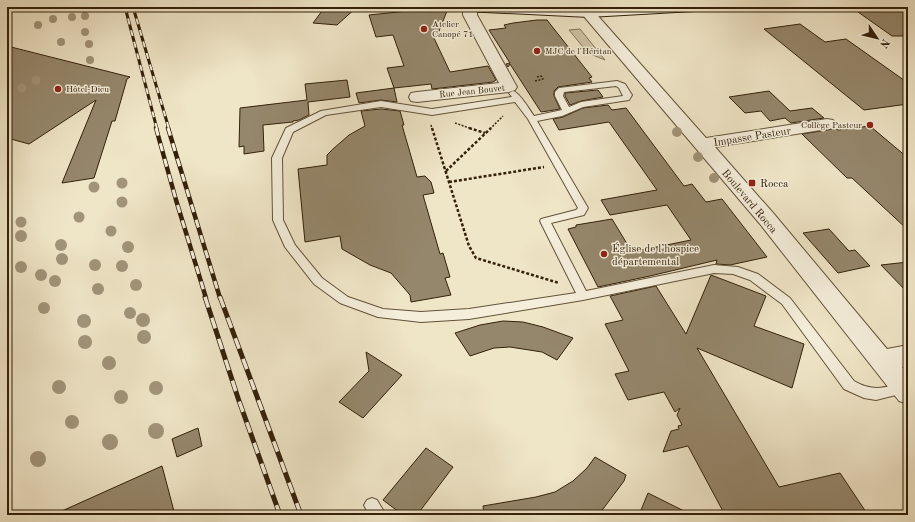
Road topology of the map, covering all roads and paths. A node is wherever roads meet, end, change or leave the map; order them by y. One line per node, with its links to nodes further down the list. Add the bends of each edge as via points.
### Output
1 (464, 7): 2 (street)
2 (478, 7): 4 (street); 8 (street, Rue Jean Bouvet, via 470,15)
3 (694, 7): 5 (street)
4 (545, 9): 5 (street)
5 (586, 10): 14 (street, Boulevard Rocca)
6 (537, 77): 7 (path, via 541,76 543,79)
7 (535, 81)
8 (513, 93): 9 (street, Rue Jean Bouvet); 11 (lane); 12 (lane); 16 (path, via 510,109)
9 (417, 97)
10 (567, 111): 10 (lane, via 581,105 626,98 628,95 617,83 562,90 559,96); 12 (lane)
11 (427, 112): 16 (path); 18 (lane, via 381,104 324,113 289,130 277,158 278,220 290,247 318,281 344,300 382,314 421,317 469,314)
12 (532, 119): 15 (lane)
13 (827, 124): 14 (street, Impasse Pasteur)
14 (702, 144): 20 (street, Boulevard Rocca)
15 (561, 165): 17 (path); 18 (lane, via 583,208 580,213 544,222)
16 (446, 171): 17 (path)
17 (449, 182): 18 (path, via 469,246 476,258)
18 (582, 293): 21 (lane, via 714,269 734,270 754,277 786,300 849,385 861,393 879,395)
19 (908, 355): 20 (street)
20 (881, 361): 21 (street, Boulevard Rocca)
21 (906, 390)

